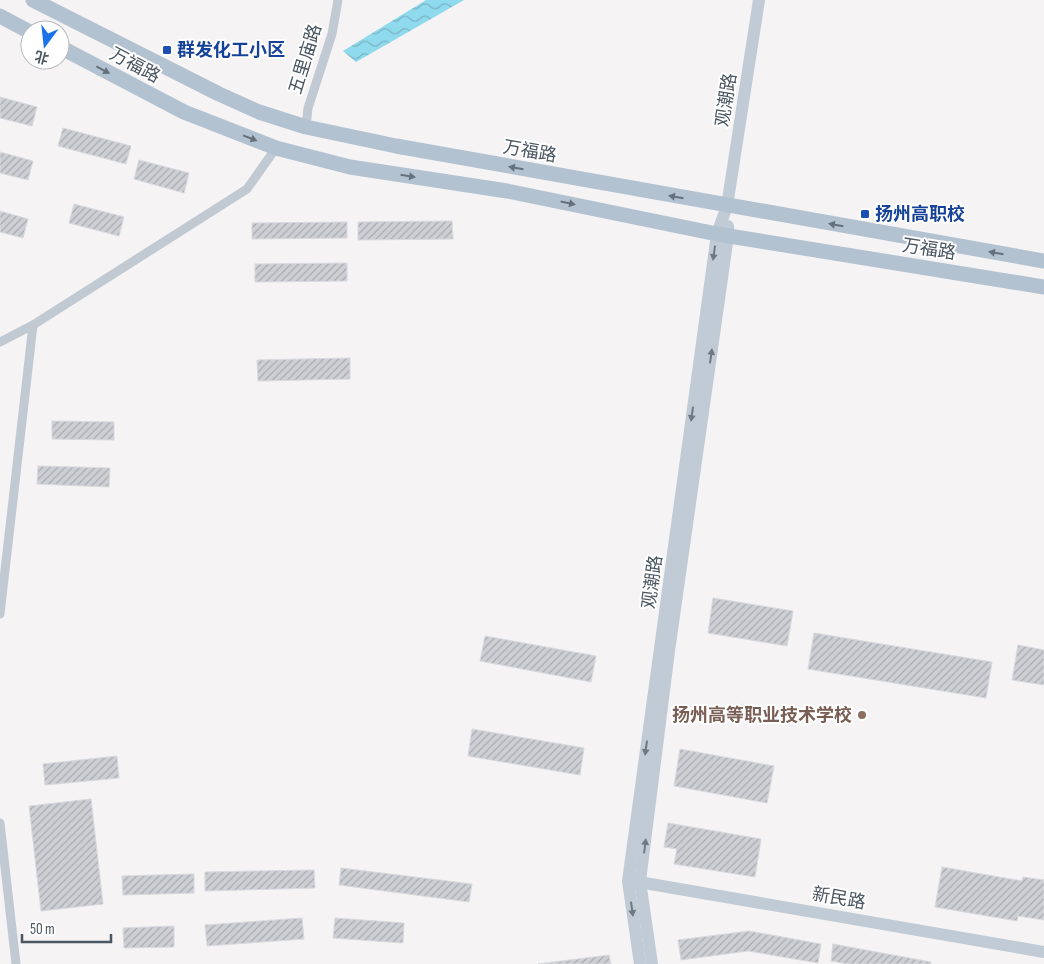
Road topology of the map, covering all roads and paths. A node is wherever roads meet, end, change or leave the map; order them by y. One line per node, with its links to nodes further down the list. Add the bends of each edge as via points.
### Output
1 (34, 0): 7 (main road, 万福路, via 220,94 259,112)
2 (338, 0): 7 (street, 五里庙路, via 332,34 308,108)
3 (759, 0): 9 (street, 观潮路)
4 (0, 16): 5 (main road)
5 (20, 27)
6 (70, 52): 8 (main road, 万福路, one-way to 8, via 184,112)
7 (306, 127): 9 (main road, 万福路, one-way to 7)
8 (276, 148): 10 (main road, 万福路, one-way to 10, via 350,167 507,191); 13 (street, via 247,189)
9 (726, 206): 10 (street, 观潮路); 11 (main road, 万福路, one-way to 9)
10 (723, 235): 12 (main road, 万福路); 17 (street, 观潮路)
11 (1044, 261)
12 (1044, 286)
13 (33, 325): 14 (street); 15 (street)
14 (0, 342)
15 (0, 614)
16 (0, 823): 19 (street)
17 (634, 881): 18 (street, 新民路); 20 (street, 观潮路, one-way to 20); 21 (street, 观潮路)
18 (1044, 952)
19 (16, 964)
20 (640, 964)
21 (652, 964)

